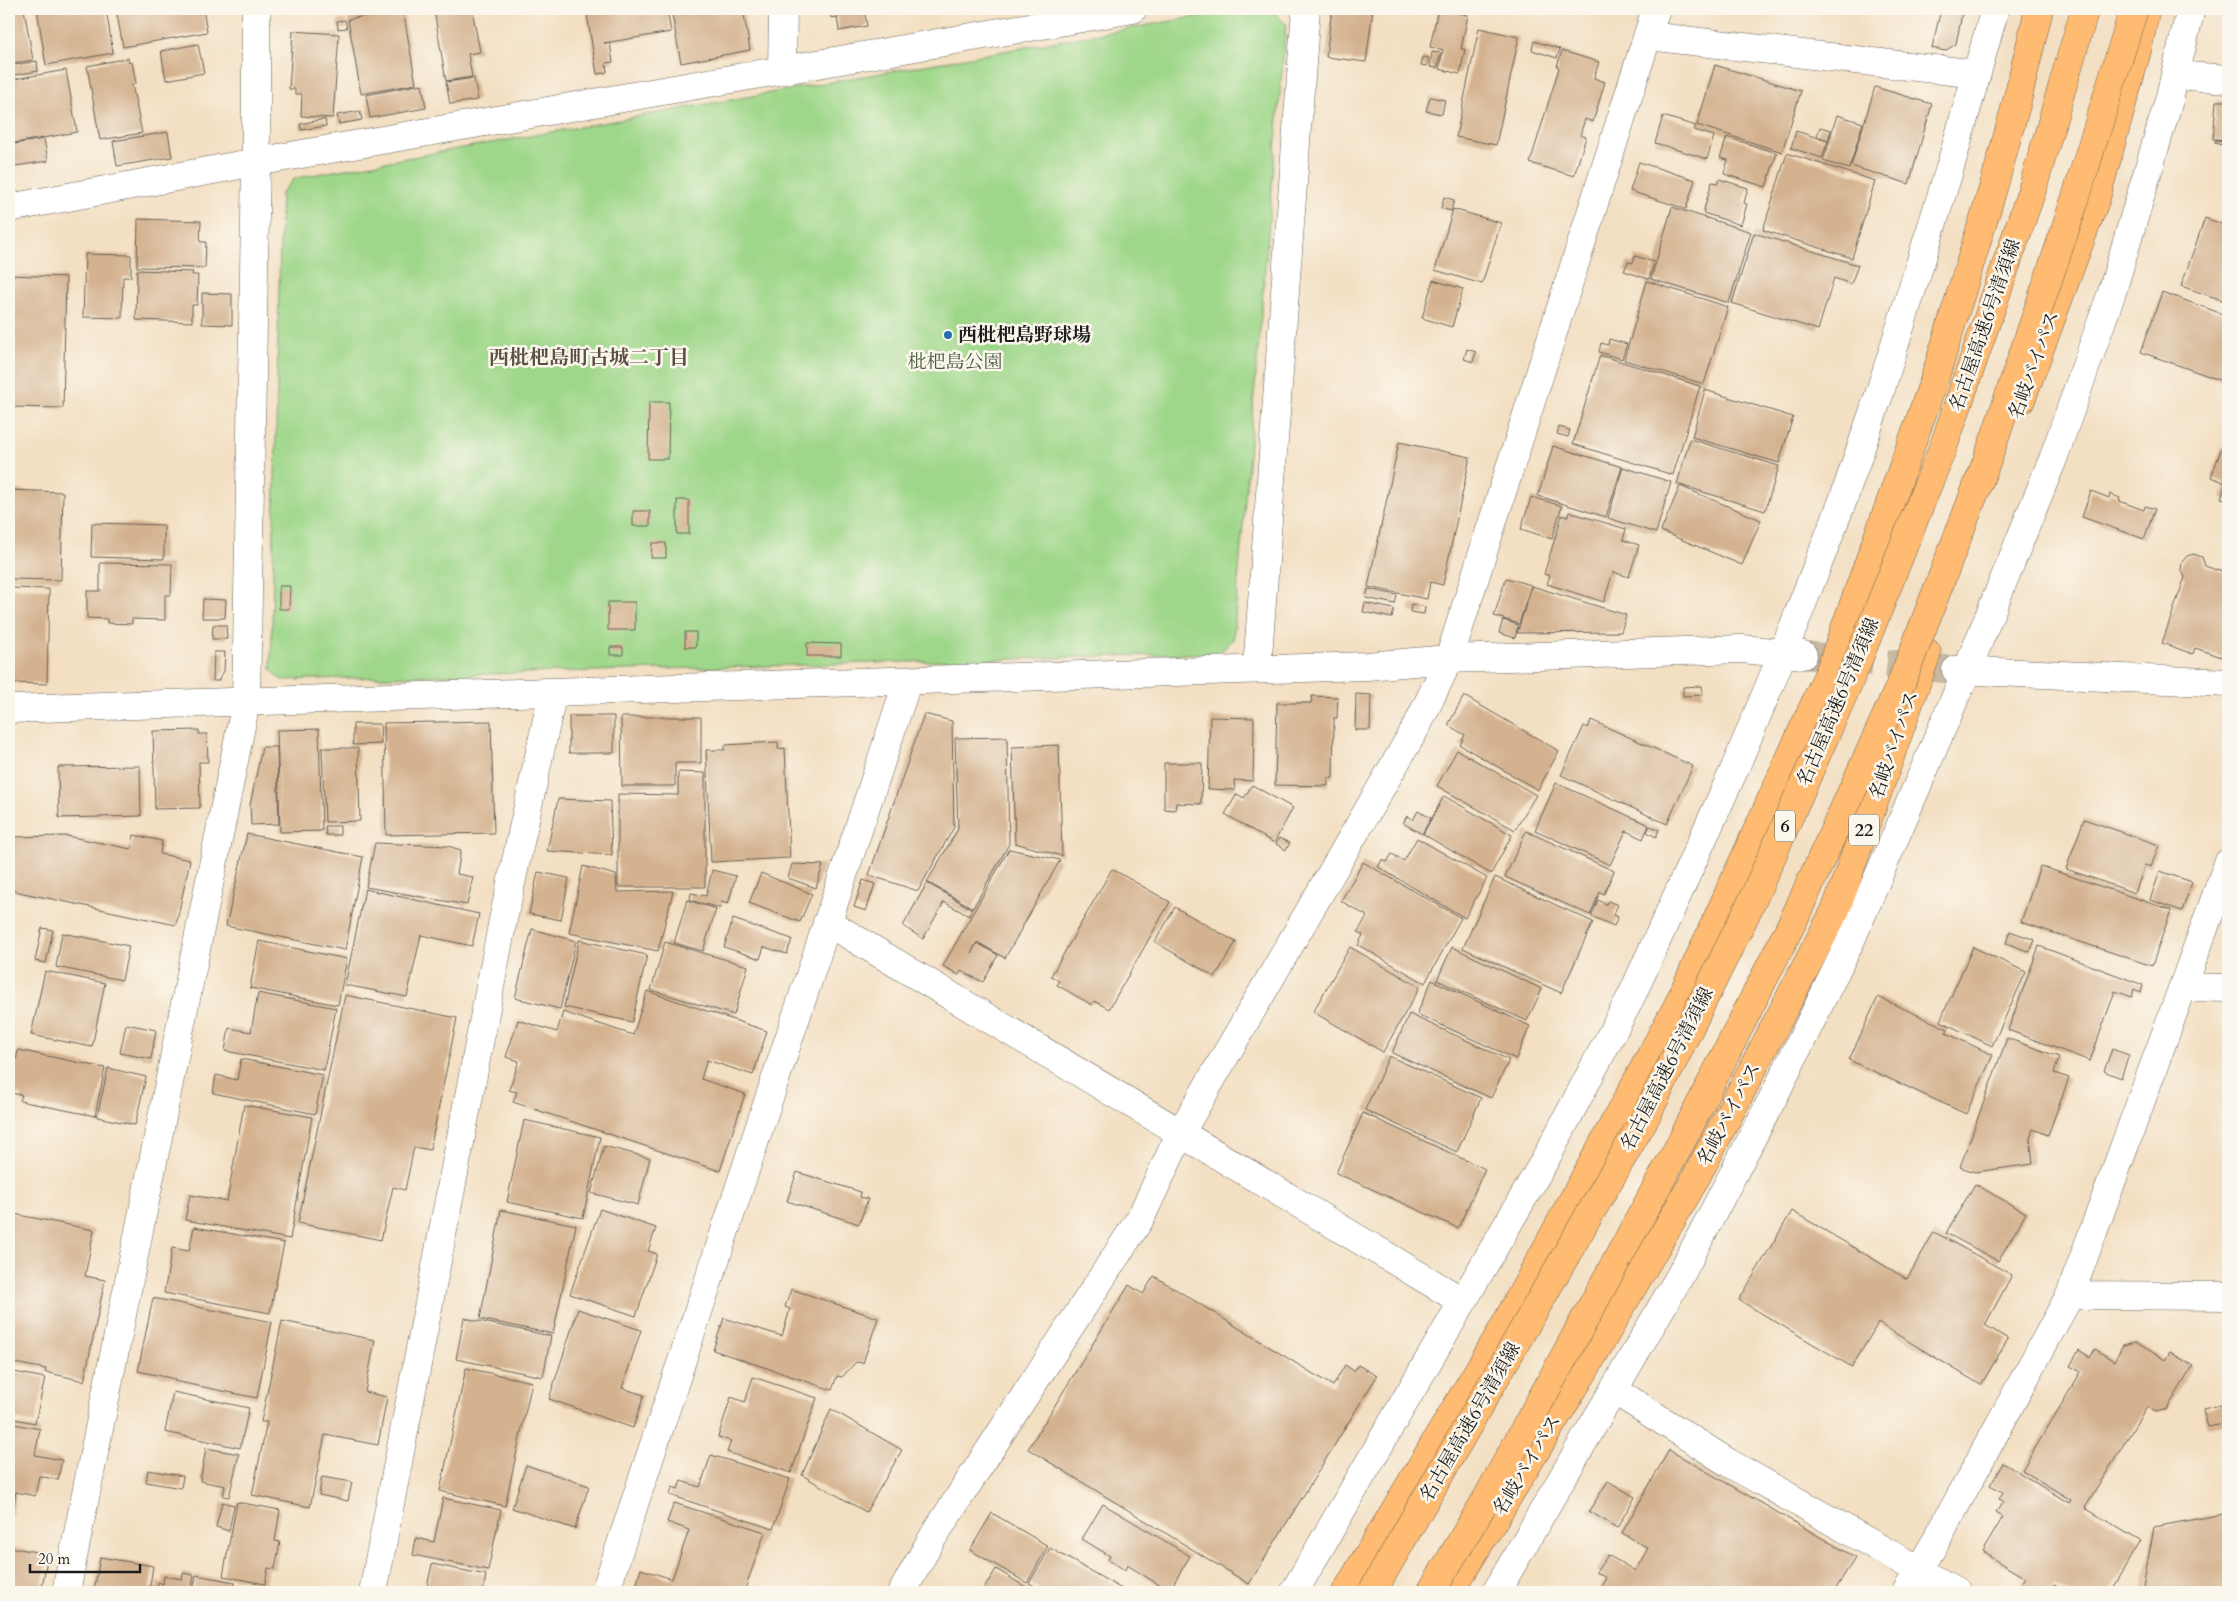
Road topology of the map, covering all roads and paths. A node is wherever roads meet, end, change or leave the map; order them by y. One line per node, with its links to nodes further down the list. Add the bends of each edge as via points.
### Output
1 (256, 9): 17 (street)
2 (783, 9): 13 (street)
3 (1133, 9): 13 (street)
4 (1306, 9): 21 (street)
5 (1656, 9): 12 (street)
6 (1996, 9): 14 (street)
7 (2039, 9): 43 (highway, via 1997,176 1935,378 1830,670 1676,1007 1503,1329)
8 (2085, 9): 44 (highway, 名古屋高速6号清須線 / 6, bridge, via 2032,186 1945,442 1854,670 1753,899 1645,1118)
9 (2134, 9): 45 (highway, bridge, via 2075,200 1988,458 1902,681 1794,919 1678,1150 1487,1498)
10 (2146, 9): 46 (highway, 名岐バイパス / 22, via 2096,198 1919,674 1836,909 1693,1183)
11 (2191, 9): 15 (street)
12 (1648, 36): 14 (street); 20 (street)
13 (782, 70): 17 (street)
14 (1977, 74): 19 (street, via 1879,395)
15 (2175, 75): 16 (street); 22 (street, via 2117,274 2053,459)
16 (2228, 79)
17 (256, 162): 18 (street); 26 (street)
18 (9, 208)
19 (1793, 654): 20 (street, via 1742,649); 35 (street, via 1735,768 1630,997 1545,1160)
20 (1450, 659): 21 (street, via 1367,666); 32 (street, via 1418,724)
21 (1257, 669): 23 (street)
22 (1961, 670): 24 (street); 36 (street, via 1842,958 1681,1274)
23 (908, 680): 25 (street); 29 (street)
24 (2228, 684)
25 (553, 692): 26 (street); 39 (street, via 503,920)
26 (246, 702): 27 (street); 38 (street)
27 (9, 709)
28 (2228, 863): 30 (street)
29 (827, 922): 32 (street); 40 (street)
30 (2183, 987): 31 (street); 33 (street)
31 (2228, 988)
32 (1181, 1132): 35 (street); 41 (street, via 1140,1219 933,1537)
33 (2070, 1295): 34 (street); 37 (street)
34 (2228, 1296)
35 (1462, 1301): 42 (street)
36 (1614, 1390): 37 (street); 47 (street)
37 (1912, 1582): 48 (street)
38 (66, 1592)
39 (373, 1592)
40 (605, 1592)
41 (902, 1592)
42 (1294, 1592)
43 (1346, 1592)
44 (1372, 1592)
45 (1431, 1592)
46 (1450, 1592)
47 (1496, 1592)
48 (1957, 1592)

